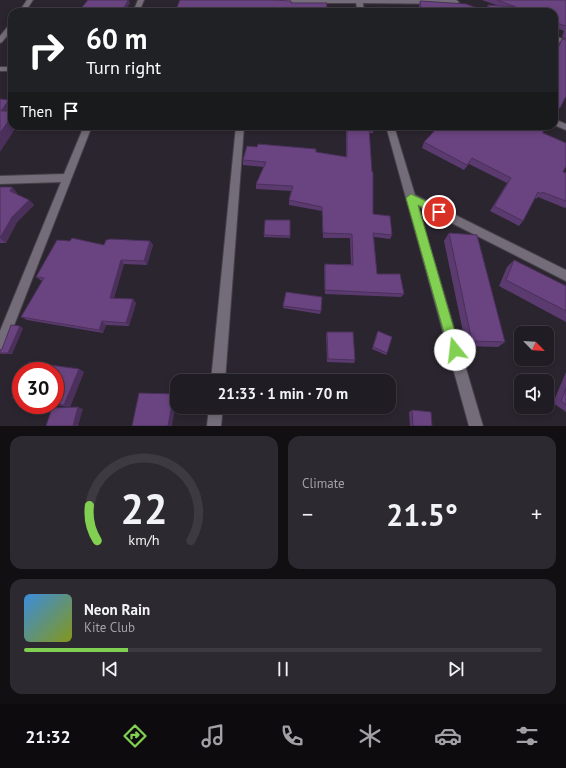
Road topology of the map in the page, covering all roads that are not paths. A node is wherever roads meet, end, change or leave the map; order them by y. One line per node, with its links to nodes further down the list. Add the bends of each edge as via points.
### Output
1 (268, 1): 2 (street)
2 (359, 1): 3 (street)
3 (454, 1): 4 (street)
4 (463, 4)
5 (8, 30): 6 (street)
6 (0, 41)
7 (86, 130): 10 (street)
8 (240, 130): 15 (street)
9 (391, 130): 12 (street)
10 (66, 178): 11 (street); 14 (street)
11 (0, 180)
12 (411, 198): 13 (street); 18 (street)
13 (566, 276)
14 (0, 346)
15 (219, 374)
16 (215, 414): 17 (street)
17 (214, 426)
18 (476, 426)

